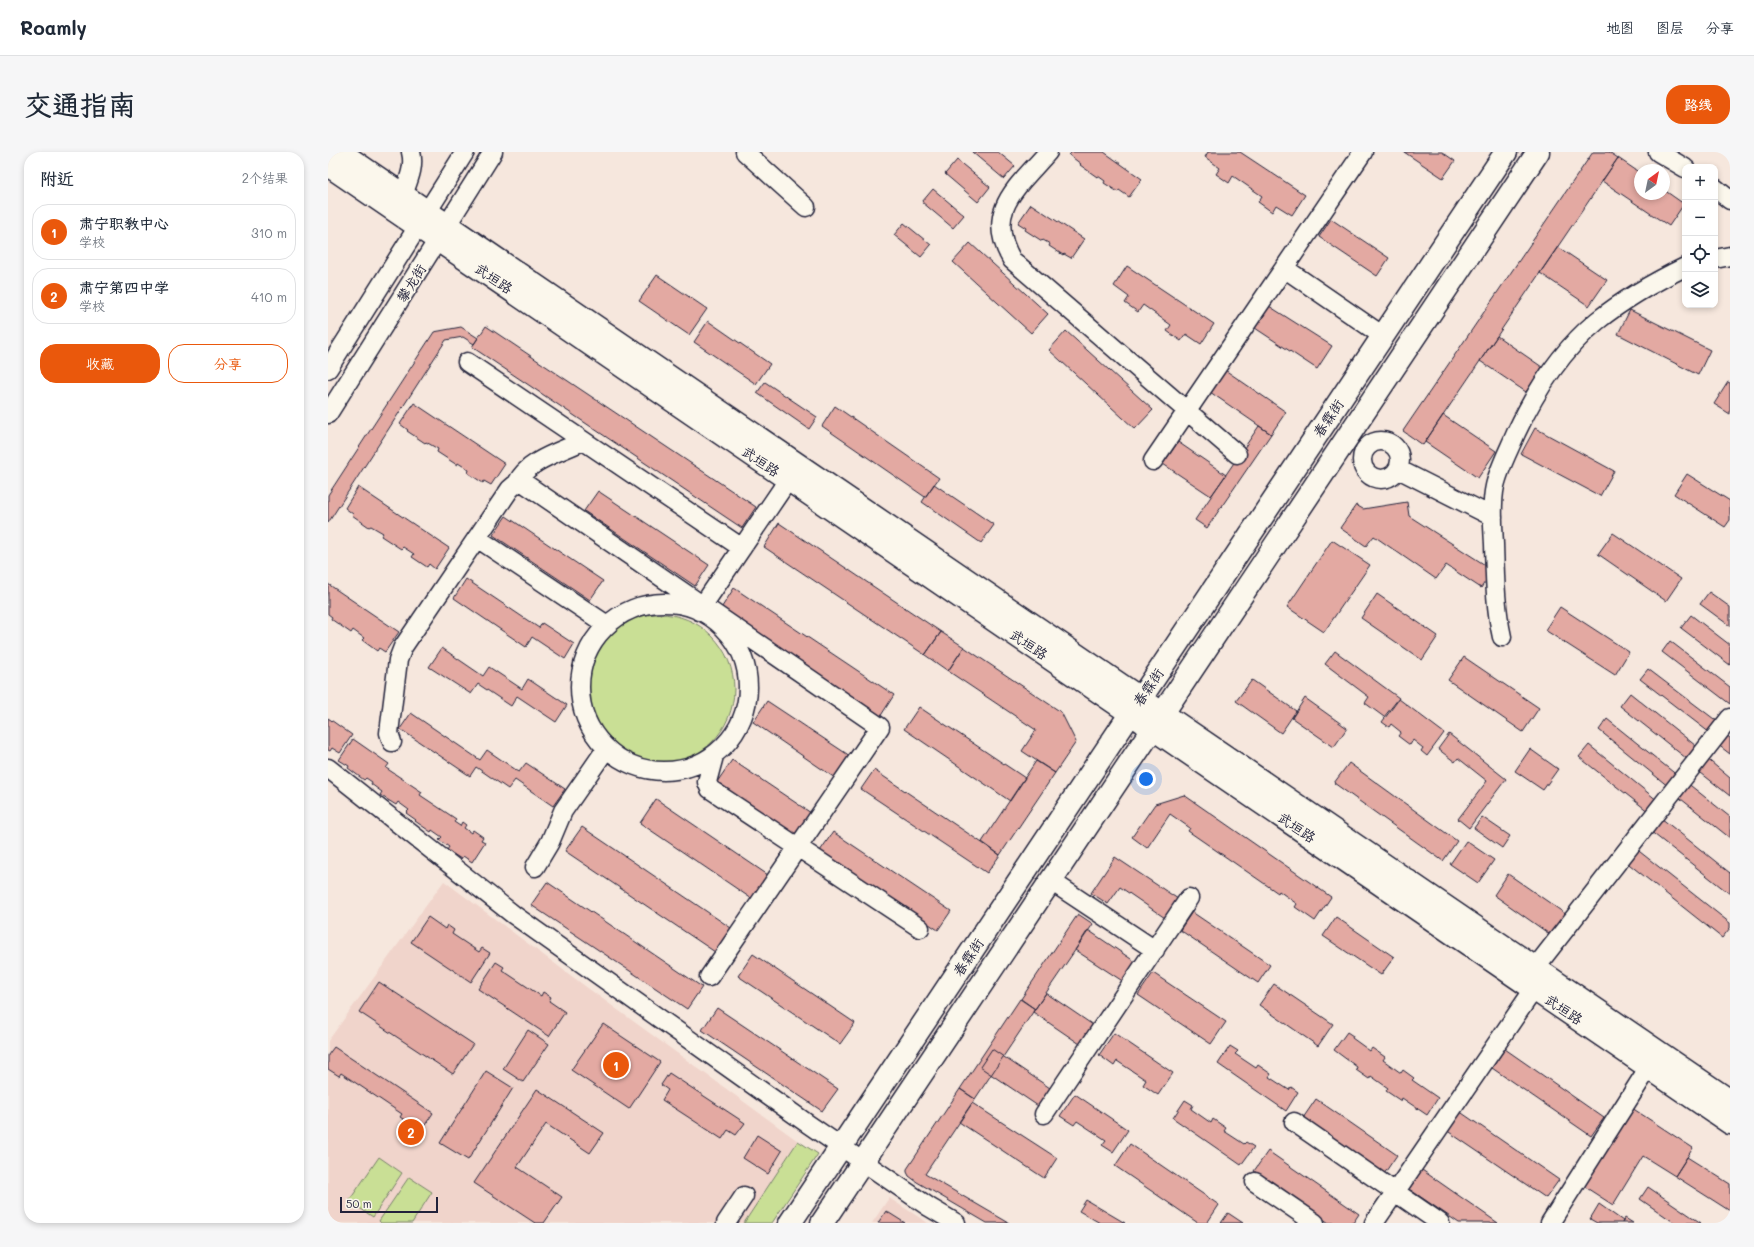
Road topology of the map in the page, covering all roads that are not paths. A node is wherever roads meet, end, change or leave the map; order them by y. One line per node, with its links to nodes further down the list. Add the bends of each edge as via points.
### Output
1 (340, 152): 14 (main road, 武垣路)
2 (411, 152): 14 (street, via 412,171)
3 (465, 152): 17 (street, 攀龙街)
4 (493, 152): 18 (street, 攀龙街)
5 (745, 152): 16 (street)
6 (1048, 152): 26 (street, via 1002,210 1000,221 1005,248 1012,260)
7 (1363, 152): 21 (street)
8 (1506, 152): 23 (main road, 春霖街)
9 (1538, 152): 28 (main road, 春霖街)
10 (1658, 152): 12 (street)
11 (328, 165): 17 (main road, 武垣路)
12 (1682, 166)
13 (1718, 190): 15 (street)
14 (403, 195): 17 (main road, 武垣路)
15 (1730, 200)
16 (806, 207)
17 (423, 219): 18 (main road, 武垣路); 25 (street, 攀龙街)
18 (442, 232): 27 (street, 攀龙街); 34 (main road, 武垣路); 42 (main road, 武垣路)
19 (1730, 256): 20 (street)
20 (1718, 258)
21 (1284, 268): 23 (street); 26 (street)
22 (1682, 268): 36 (street, via 1658,280 1597,321 1576,341 1547,378 1536,393 1503,464 1495,487)
23 (1383, 336): 42 (main road, 春霖街)
24 (467, 362): 29 (street)
25 (328, 369)
26 (1187, 411): 31 (street); 32 (street)
27 (328, 414)
28 (1347, 437): 30 (street); 44 (main road, 春霖街)
29 (583, 441): 35 (street, via 530,466 521,473); 38 (street)
30 (1365, 449): 33 (street, via 1375,442 1392,444 1399,454); 33 (street, via 1362,461 1372,476 1385,478 1391,476)
31 (1237, 454)
32 (1153, 461)
33 (1398, 468): 36 (street)
34 (788, 480): 38 (street); 42 (main road, 武垣路)
35 (516, 483): 37 (street); 39 (street, via 524,483)
36 (1493, 517): 41 (street, via 1495,591)
37 (477, 538): 40 (street); 45 (street, via 403,647 398,660 389,733)
38 (742, 548): 39 (street)
39 (701, 608): 40 (street, via 678,604 651,604 625,612); 47 (street, via 734,640 743,658 748,678 747,702 739,726 725,746); 49 (street, via 880,727)
40 (607, 625): 46 (street, via 588,650 580,675 579,689 584,715 597,739)
41 (1502, 637)
42 (1136, 706): 44 (main road, 武垣路); 62 (main road, 春霖街)
43 (1730, 718): 56 (street)
44 (1157, 721): 51 (main road, 春霖街); 56 (main road, 武垣路)
45 (392, 742)
46 (606, 749): 47 (street, via 629,764 655,771 682,770); 50 (street, via 563,811 550,842)
47 (714, 756): 49 (street, via 707,782 710,789)
48 (328, 768): 62 (street, via 514,915)
49 (798, 847): 53 (street); 55 (street)
50 (535, 867)
51 (1051, 881): 54 (street); 63 (main road, 春霖街)
52 (1189, 898): 54 (street)
53 (920, 928)
54 (1155, 950): 59 (street)
55 (709, 976)
56 (1534, 978): 57 (main road, 武垣路); 58 (main road, 武垣路); 65 (street)
57 (1648, 1067): 61 (main road, 武垣路); 67 (street)
58 (1730, 1101)
59 (1044, 1114)
60 (1294, 1122): 65 (street)
61 (1730, 1123)
62 (842, 1146): 63 (street); 69 (main road, 春霖街)
63 (863, 1161): 70 (main road, 春霖街); 71 (street)
64 (1255, 1182): 72 (street)
65 (1395, 1192): 73 (street); 74 (street)
66 (744, 1196): 68 (street)
67 (1556, 1221)
68 (726, 1223)
69 (790, 1223)
70 (822, 1223)
71 (956, 1223)
72 (1315, 1223)
73 (1374, 1223)
74 (1440, 1223)

